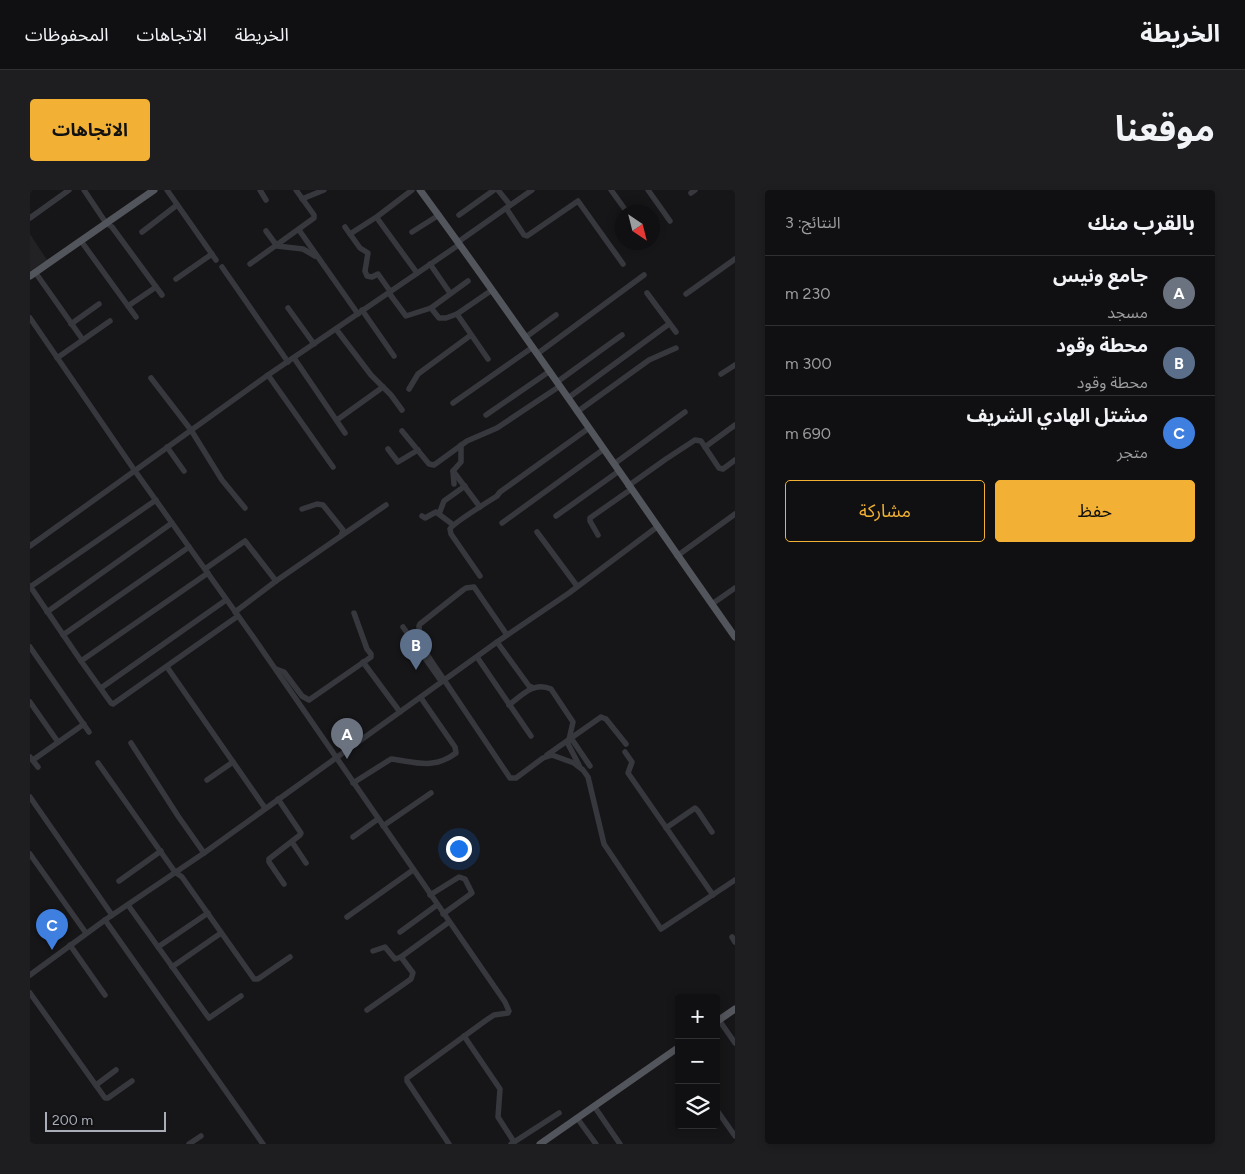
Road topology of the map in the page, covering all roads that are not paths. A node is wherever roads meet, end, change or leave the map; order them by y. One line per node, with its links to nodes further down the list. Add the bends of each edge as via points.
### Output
1 (69, 190): 22 (street)
2 (84, 190): 24 (street)
3 (154, 190): 24 (main road)
4 (167, 190): 16 (street)
5 (260, 190): 15 (street)
6 (296, 190): 14 (street)
7 (324, 190): 14 (street)
8 (412, 190): 21 (street)
9 (420, 190): 19 (main road)
10 (496, 190): 18 (street); 20 (street)
11 (532, 190): 18 (street)
12 (611, 190): 17 (street)
13 (648, 190): 23 (street)
14 (302, 199): 26 (street, via 314,218)
15 (266, 200)
16 (177, 205): 28 (street); 34 (street)
17 (622, 205)
18 (508, 207): 32 (street); 40 (street, via 527,236 578,201)
19 (439, 215): 29 (street); 32 (main road)
20 (459, 215)
21 (378, 216): 30 (street); 42 (street)
22 (30, 218)
23 (670, 221)
24 (106, 223): 31 (main road); 47 (street)
25 (344, 227): 30 (street)
26 (299, 230): 33 (street); 37 (street)
27 (266, 231): 33 (street)
28 (142, 232)
29 (412, 232)
30 (350, 234): 49 (street, via 368,253 367,276 378,274)
31 (81, 241): 43 (main road); 55 (street)
32 (459, 243): 39 (street); 48 (main road)
33 (277, 246): 37 (street, via 302,249); 38 (street)
34 (212, 254): 36 (street); 45 (street)
35 (735, 259): 52 (street)
36 (216, 260)
37 (321, 261): 58 (street)
38 (250, 264)
39 (430, 264): 42 (street); 50 (street)
40 (624, 264)
41 (222, 267): 80 (street)
42 (417, 273): 49 (street)
43 (33, 274): 64 (street)
44 (644, 275): 75 (street)
45 (176, 279)
46 (468, 281): 50 (street)
47 (156, 287): 53 (street); 55 (street)
48 (492, 290): 59 (street); 70 (main road)
49 (390, 292): 57 (street, via 406,316); 58 (street)
50 (450, 293): 57 (street)
51 (647, 293): 65 (street)
52 (686, 294)
53 (162, 295)
54 (99, 304): 64 (street)
55 (128, 306): 61 (street)
56 (288, 308): 72 (street)
57 (431, 308): 59 (street, via 442,319)
58 (360, 312): 66 (street); 76 (street)
59 (457, 314): 68 (street)
60 (556, 315): 70 (street)
61 (136, 317)
62 (30, 318): 77 (street)
63 (110, 321): 71 (street)
64 (71, 324): 71 (street)
65 (669, 324): 67 (street); 89 (street)
66 (336, 329): 72 (street); 87 (street)
67 (676, 332)
68 (471, 335): 79 (street); 88 (street, via 418,374)
69 (622, 335): 86 (street)
70 (526, 337): 73 (main road)
71 (83, 340): 77 (street)
72 (314, 344): 78 (street)
73 (533, 347): 75 (main road); 90 (street)
74 (676, 348): 92 (street, via 649,360)
75 (538, 354): 82 (main road)
76 (394, 356)
77 (57, 358): 110 (street)
78 (294, 358): 80 (street); 95 (street)
79 (488, 359)
80 (288, 362): 84 (street)
81 (735, 364): 83 (street)
82 (550, 371): 86 (main road); 94 (street)
83 (721, 374)
84 (268, 375): 98 (street); 109 (street)
85 (152, 378): 98 (street)
86 (558, 384): 89 (main road); 101 (street, via 497,428)
87 (383, 387): 91 (street); 95 (street)
88 (409, 389)
89 (568, 398): 92 (main road)
90 (453, 403)
91 (402, 410)
92 (578, 412): 97 (main road)
93 (685, 412): 108 (street)
94 (486, 415)
95 (337, 420): 100 (street)
96 (735, 424): 103 (street)
97 (589, 428): 105 (main road); 119 (street)
98 (191, 430): 102 (street); 120 (street, via 222,480)
99 (402, 431): 106 (street)
100 (345, 433)
101 (461, 445): 106 (street, via 434,465 429,464); 112 (street, via 461,462)
102 (168, 447): 110 (street); 111 (street)
103 (705, 447): 107 (street, via 719,468 723,469); 116 (street, via 698,440 691,443)
104 (388, 449): 106 (street, via 398,462)
105 (604, 449): 108 (main road); 127 (street)
106 (418, 450)
107 (735, 460)
108 (614, 464): 113 (main road)
109 (333, 467)
110 (135, 471): 117 (street); 133 (street)
111 (184, 471)
112 (453, 471): 114 (street); 115 (street)
113 (619, 471): 116 (main road); 125 (street)
114 (454, 484)
115 (465, 486): 119 (street); 122 (street, via 444,501)
116 (629, 488): 129 (main road); 131 (street, via 590,518)
117 (156, 500): 126 (street); 140 (street)
118 (386, 505): 132 (street)
119 (480, 507): 128 (street)
120 (245, 508)
121 (302, 509): 132 (street, via 318,504 323,506 343,530)
122 (440, 514): 124 (street); 128 (street)
123 (735, 514): 135 (street)
124 (422, 516)
125 (556, 516)
126 (172, 523): 134 (street); 144 (street)
127 (502, 523)
128 (452, 524): 137 (street, via 451,534)
129 (657, 527): 135 (main road); 139 (street)
130 (537, 532): 139 (street)
131 (598, 535)
132 (341, 536): 138 (street)
133 (30, 546)
134 (189, 547): 136 (street); 148 (street)
135 (677, 556): 143 (main road)
136 (206, 571): 138 (street, via 245,542); 142 (street); 155 (street)
137 (480, 576)
138 (276, 581): 146 (street)
139 (577, 586): 149 (street)
140 (30, 587): 144 (street)
141 (735, 588): 143 (street)
142 (226, 600): 146 (street); 161 (street)
143 (712, 604): 150 (main road)
144 (47, 612): 148 (street)
145 (354, 613): 156 (street, via 371,656)
146 (236, 614): 157 (street); 158 (street)
147 (403, 627): 159 (street)
148 (63, 635): 155 (street)
149 (507, 635): 151 (street); 159 (street, via 474,587 463,590 419,625 420,644)
150 (735, 637)
151 (496, 642): 154 (street); 160 (street)
152 (30, 647): 153 (street)
153 (32, 656): 166 (street)
154 (477, 657): 159 (street); 164 (street)
155 (81, 662): 161 (street)
156 (363, 662): 158 (street, via 309,700 302,696 286,673); 165 (street)
157 (168, 667): 161 (street, via 115,704); 177 (street)
158 (275, 669): 175 (street)
159 (443, 682): 162 (street); 176 (street, via 510,778 516,778)
160 (532, 687): 164 (street); 169 (street, via 551,689 571,718)
161 (101, 688)
162 (421, 698): 165 (street); 183 (street, via 456,753 429,764 391,759)
163 (30, 702): 170 (street)
164 (509, 705): 168 (street)
165 (400, 712): 175 (street)
166 (84, 724): 167 (street); 170 (street)
167 (89, 732)
168 (531, 736)
169 (570, 739): 172 (street, via 601,717); 176 (street); 179 (street); 181 (street, via 570,747)
170 (58, 742): 174 (street)
171 (131, 743): 195 (street)
172 (626, 744)
173 (624, 752): 190 (street, via 632,762 628,773)
174 (31, 758): 180 (street)
175 (336, 758): 183 (street); 186 (street)
176 (543, 758): 181 (street, via 552,755)
177 (233, 762): 182 (street); 187 (street)
178 (98, 763): 194 (street)
179 (590, 766)
180 (38, 767)
181 (580, 767): 204 (street, via 588,777 604,844 658,927 662,929)
182 (207, 780)
183 (353, 783): 188 (street)
184 (431, 793): 189 (street)
185 (30, 798): 209 (street)
186 (278, 799): 187 (street); 193 (street, via 301,833)
187 (265, 808): 195 (street)
188 (378, 819): 189 (street); 192 (street)
189 (383, 826): 198 (street)
190 (666, 828): 191 (street, via 695,808); 204 (street)
191 (712, 832)
192 (353, 837)
193 (292, 842): 197 (street); 202 (street, via 268,860)
194 (161, 851): 199 (street); 201 (street)
195 (204, 852): 199 (street)
196 (30, 854): 214 (street)
197 (306, 863)
198 (413, 870): 203 (street); 210 (street)
199 (175, 872): 205 (street); 207 (street, via 180,874)
200 (735, 880): 204 (street)
201 (118, 881)
202 (284, 884)
203 (430, 895): 206 (street); 208 (street, via 459,877 465,879 472,893)
204 (713, 895)
205 (128, 905): 209 (street); 217 (street)
206 (437, 905): 208 (street); 213 (street)
207 (208, 913): 215 (street); 217 (street)
208 (443, 914): 212 (street)
209 (112, 915): 211 (street)
210 (347, 917)
211 (105, 920): 214 (street); 244 (street)
212 (449, 922): 220 (street); 230 (street, via 506,1002 509,1011 490,1018)
213 (400, 932)
214 (86, 933): 216 (street)
215 (222, 933): 219 (street, via 255,980); 221 (street)
216 (70, 945): 222 (street); 224 (street)
217 (158, 947): 221 (street)
218 (373, 951): 220 (street, via 385,947 395,959)
219 (290, 957)
220 (401, 957): 227 (street, via 413,973 412,979)
221 (172, 966): 225 (street, via 209,1018)
222 (30, 975)
223 (30, 993): 235 (street)
224 (105, 995)
225 (241, 996)
226 (735, 1009): 228 (main road)
227 (367, 1010)
228 (720, 1020)
229 (720, 1023): 231 (street)
230 (464, 1036): 242 (street, via 500,1089 498,1117); 245 (street, via 406,1079)
231 (735, 1042)
232 (675, 1052): 236 (main road)
233 (116, 1070): 235 (street)
234 (132, 1081): 235 (street, via 106,1099)
235 (96, 1085)
236 (594, 1106): 239 (main road); 248 (street)
237 (559, 1113): 242 (street)
238 (720, 1115): 241 (street)
239 (577, 1118): 246 (main road); 247 (street)
240 (201, 1136): 243 (street)
241 (735, 1136)
242 (512, 1143)
243 (189, 1144)
244 (263, 1144)
245 (449, 1144)
246 (540, 1144)
247 (596, 1144)
248 (620, 1144)

